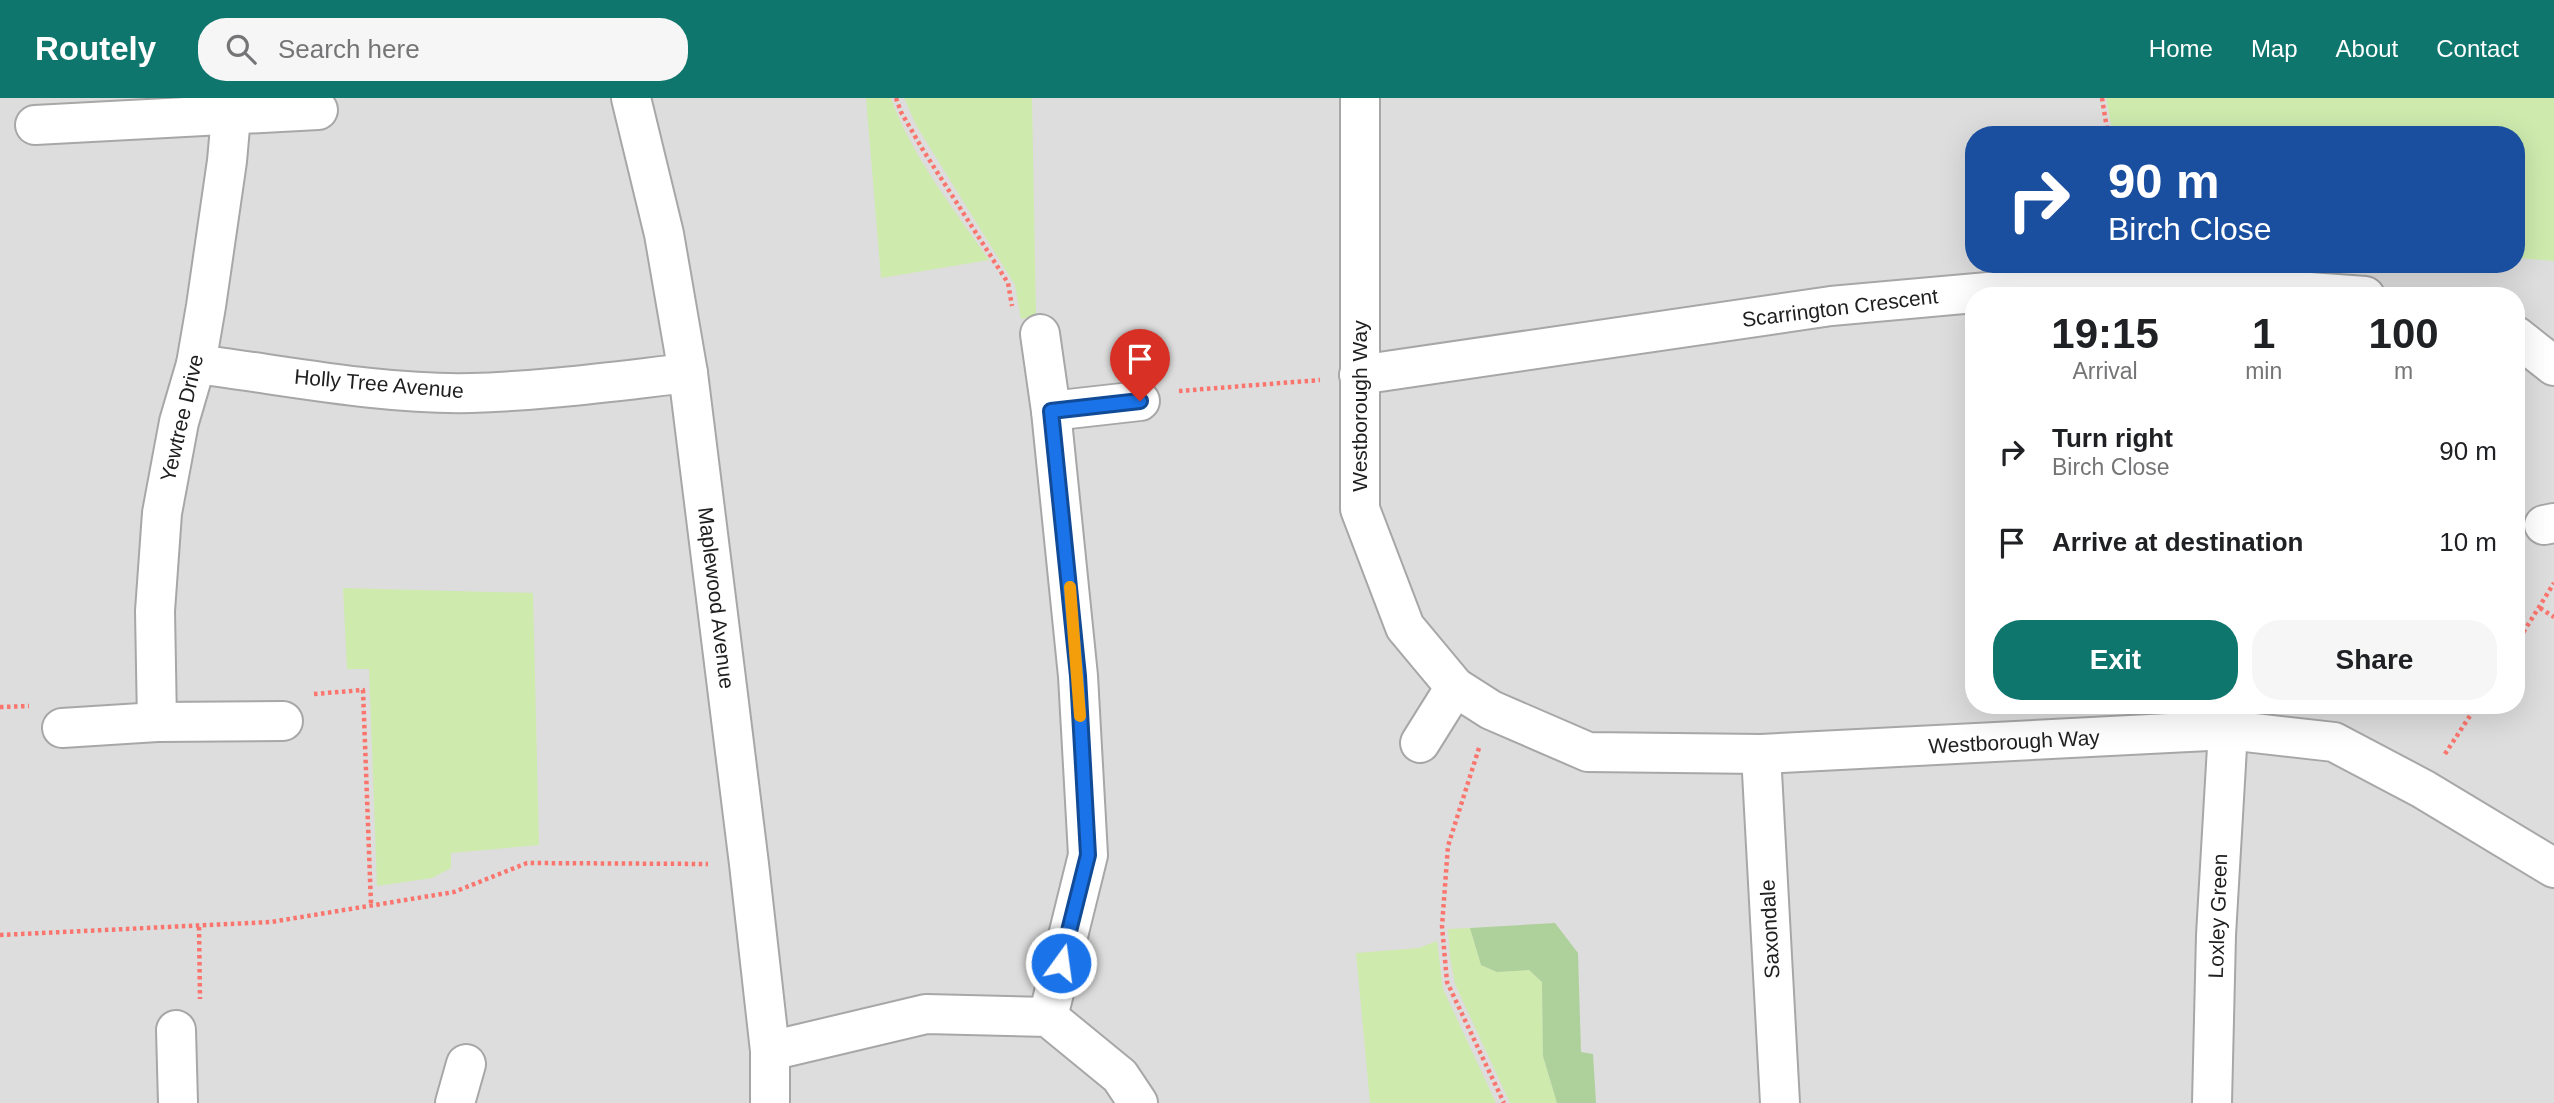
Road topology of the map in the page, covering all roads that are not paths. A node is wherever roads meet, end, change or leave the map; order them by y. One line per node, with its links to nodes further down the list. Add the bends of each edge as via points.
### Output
1 (631, 98): 13 (street, Maplewood Avenue, via 664,234)
2 (1360, 98): 14 (street, Westborough Way)
3 (318, 110): 4 (street)
4 (231, 116): 5 (street); 11 (street, Yewtree Drive)
5 (35, 125)
6 (2042, 287): 7 (street, Scarrington Crescent, via 2131,279)
7 (2241, 287)
8 (1965, 294): 14 (street, Scarrington Crescent, via 1831,306)
9 (1040, 334): 16 (street)
10 (2525, 343): 12 (street)
11 (196, 364): 13 (street, Holly Tree Avenue, via 390,389 470,393); 19 (street, Yewtree Drive, via 179,422 162,513 155,611)
12 (2554, 366)
13 (688, 373): 27 (street, Maplewood Avenue)
14 (1359, 375): 17 (street, Westborough Way, via 1360,509 1405,627)
15 (1140, 401): 16 (street)
16 (1051, 411): 25 (street, via 1078,676 1088,855)
17 (1455, 687): 22 (street); 23 (street, Westborough Way, via 1491,710 1588,751)
18 (283, 721): 19 (street)
19 (158, 723): 20 (street)
20 (62, 728)
21 (2228, 730): 23 (street, Westborough Way); 24 (street, Westborough Way, via 2334,743 2423,789); 34 (street, Loxley Green)
22 (1420, 743)
23 (1761, 754): 33 (street, Saxondale)
24 (2554, 868)
25 (1048, 1017): 27 (street, via 926,1014); 32 (street, via 1121,1076)
26 (176, 1030): 29 (street)
27 (770, 1051): 31 (street, Maplewood Avenue)
28 (466, 1064): 30 (street)
29 (178, 1103)
30 (455, 1103)
31 (770, 1103)
32 (1139, 1103)
33 (1780, 1103)
34 (2212, 1103)

